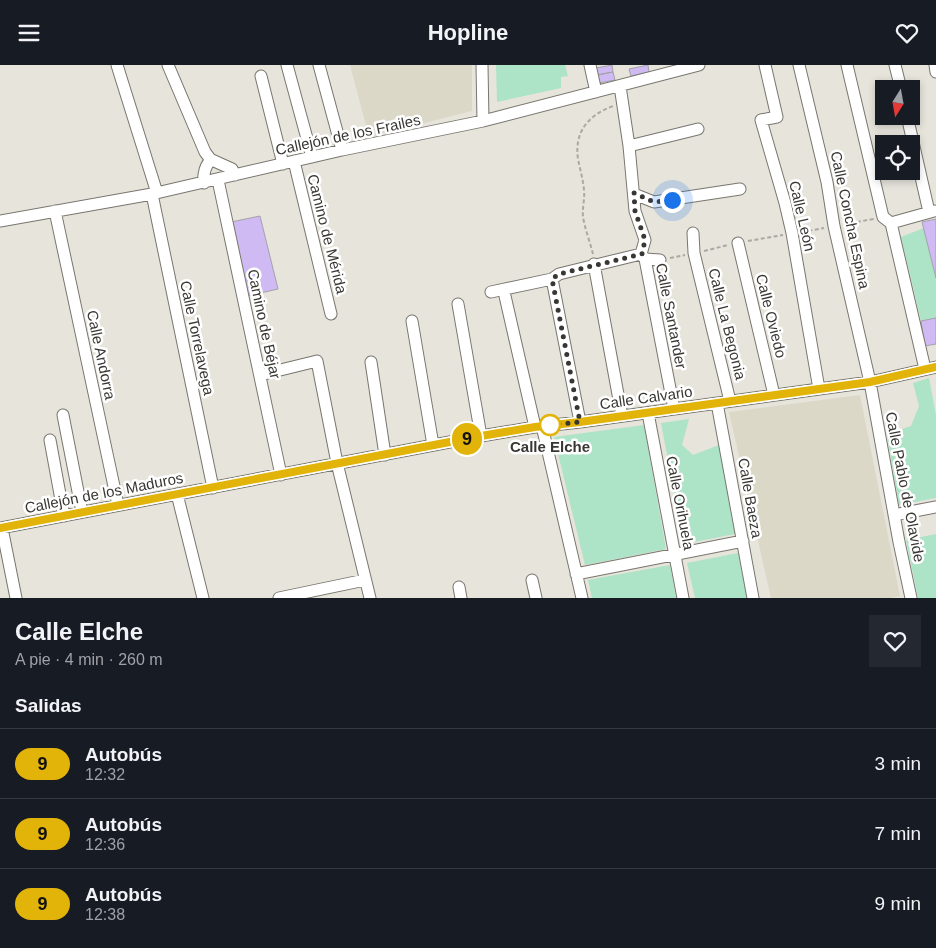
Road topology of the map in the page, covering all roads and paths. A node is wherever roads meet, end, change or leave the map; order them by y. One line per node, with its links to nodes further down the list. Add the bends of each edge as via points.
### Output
1 (117, 65): 33 (street, Calle Torrelavega)
2 (168, 65): 27 (street)
3 (287, 65): 26 (street)
4 (319, 65): 25 (street)
5 (482, 65): 21 (street)
6 (590, 65): 19 (street)
7 (653, 65): 16 (street)
8 (699, 65): 16 (street, Callejón de los Frailes)
9 (765, 65): 55 (street, Calle León, via 776,117 761,120 792,233)
10 (800, 65): 39 (street, Calle Concha Espina)
11 (847, 65): 37 (street)
12 (896, 65): 17 (street)
13 (935, 65): 14 (street)
14 (936, 72)
15 (261, 76): 28 (street, Camino de Mérida)
16 (656, 77): 18 (street, Callejón de los Frailes)
17 (899, 80)
18 (620, 86): 19 (street, Callejón de los Frailes); 20 (street, Calle Santander)
19 (596, 92): 21 (street, Callejón de los Frailes)
20 (622, 103): 24 (street, Calle Santander); 44 (path, via 596,113 581,131 578,144 584,188 583,217)
21 (483, 121): 25 (street, Callejón de los Frailes)
22 (909, 125): 36 (street)
23 (698, 129): 24 (street)
24 (629, 146): 34 (street, Calle Santander)
25 (342, 150): 26 (street, Callejón de los Frailes)
26 (312, 157): 28 (street, Callejón de los Frailes)
27 (211, 160): 29 (street, via 232,169); 31 (street, via 203,177)
28 (288, 163): 29 (street, Callejón de los Frailes); 49 (street, Camino de Mérida)
29 (235, 175): 30 (street, Callejón de los Frailes)
30 (218, 179): 31 (street, Callejón de los Frailes); 53 (street, Camino de Béjar)
31 (204, 183): 33 (street, Callejón de los Frailes)
32 (740, 189): 34 (street, via 654,202)
33 (154, 193): 35 (street, Callejón de los Frailes); 71 (street, Calle Torrelavega)
34 (634, 193): 42 (street, Calle Santander, via 635,211 645,240)
35 (55, 211): 38 (street, Callejón de los Frailes); 73 (street, Calle Andorra)
36 (932, 211): 37 (street)
37 (887, 220): 39 (path); 52 (street)
38 (0, 221)
39 (834, 226): 54 (street, Calle Concha Espina)
40 (693, 233): 57 (street, Calle La Begonia, via 694,253)
41 (738, 243): 56 (street, Calle Oviedo)
42 (643, 256): 43 (street); 44 (street); 59 (street, Calle Santander)
43 (660, 260)
44 (594, 264): 45 (street); 62 (street)
45 (552, 279): 46 (street); 63 (street)
46 (491, 292)
47 (505, 296): 64 (street)
48 (458, 304): 65 (street)
49 (332, 315)
50 (412, 321): 67 (street)
51 (371, 362): 68 (street)
52 (931, 368): 54 (street, Calle Calvario)
53 (260, 375): 69 (street, via 317,361); 70 (street, Camino de Béjar)
54 (870, 382): 55 (street, Calle Calvario); 76 (street, Calle Pablo de Olavide)
55 (818, 389): 56 (street, Calle Calvario)
56 (774, 395): 57 (street, Calle Calvario)
57 (730, 401): 58 (street, Calle Calvario)
58 (717, 403): 59 (street, Calle Calvario); 79 (street, Calle Baeza)
59 (674, 409): 60 (street, Calle Calvario)
60 (648, 413): 62 (street, Calle Calvario); 80 (street, Calle Orihuela)
61 (63, 415): 75 (street)
62 (622, 417): 63 (street, Calle Calvario)
63 (580, 422): 64 (street, Calle Calvario)
64 (538, 427): 65 (street, Calle Calvario); 81 (street)
65 (481, 436): 67 (street, Calle Calvario)
66 (50, 440): 77 (street)
67 (433, 445): 68 (street, Calle Calvario)
68 (385, 455): 69 (street, Calle Calvario)
69 (337, 463): 70 (street, Calle Calvario); 82 (street)
70 (281, 475): 71 (street, Calle Calvario)
71 (213, 488): 72 (street, Callejón de los Maduros)
72 (177, 494): 73 (street, Callejón de los Maduros); 85 (street)
73 (118, 505): 75 (street, Callejón de los Maduros)
74 (936, 507): 76 (street)
75 (82, 512): 77 (street, Callejón de los Maduros)
76 (894, 515): 92 (street, Calle Pablo de Olavide)
77 (64, 516): 78 (street, Callejón de los Maduros)
78 (1, 528): 84 (street)
79 (743, 541): 80 (street); 91 (street, Calle Baeza)
80 (675, 555): 81 (street); 90 (street, Calle Orihuela)
81 (576, 574): 89 (street)
82 (366, 580): 86 (street); 87 (street)
83 (532, 580): 88 (street)
84 (16, 598)
85 (202, 598)
86 (279, 598)
87 (370, 598)
88 (536, 598)
89 (582, 598)
90 (684, 598)
91 (754, 598)
92 (910, 598)

